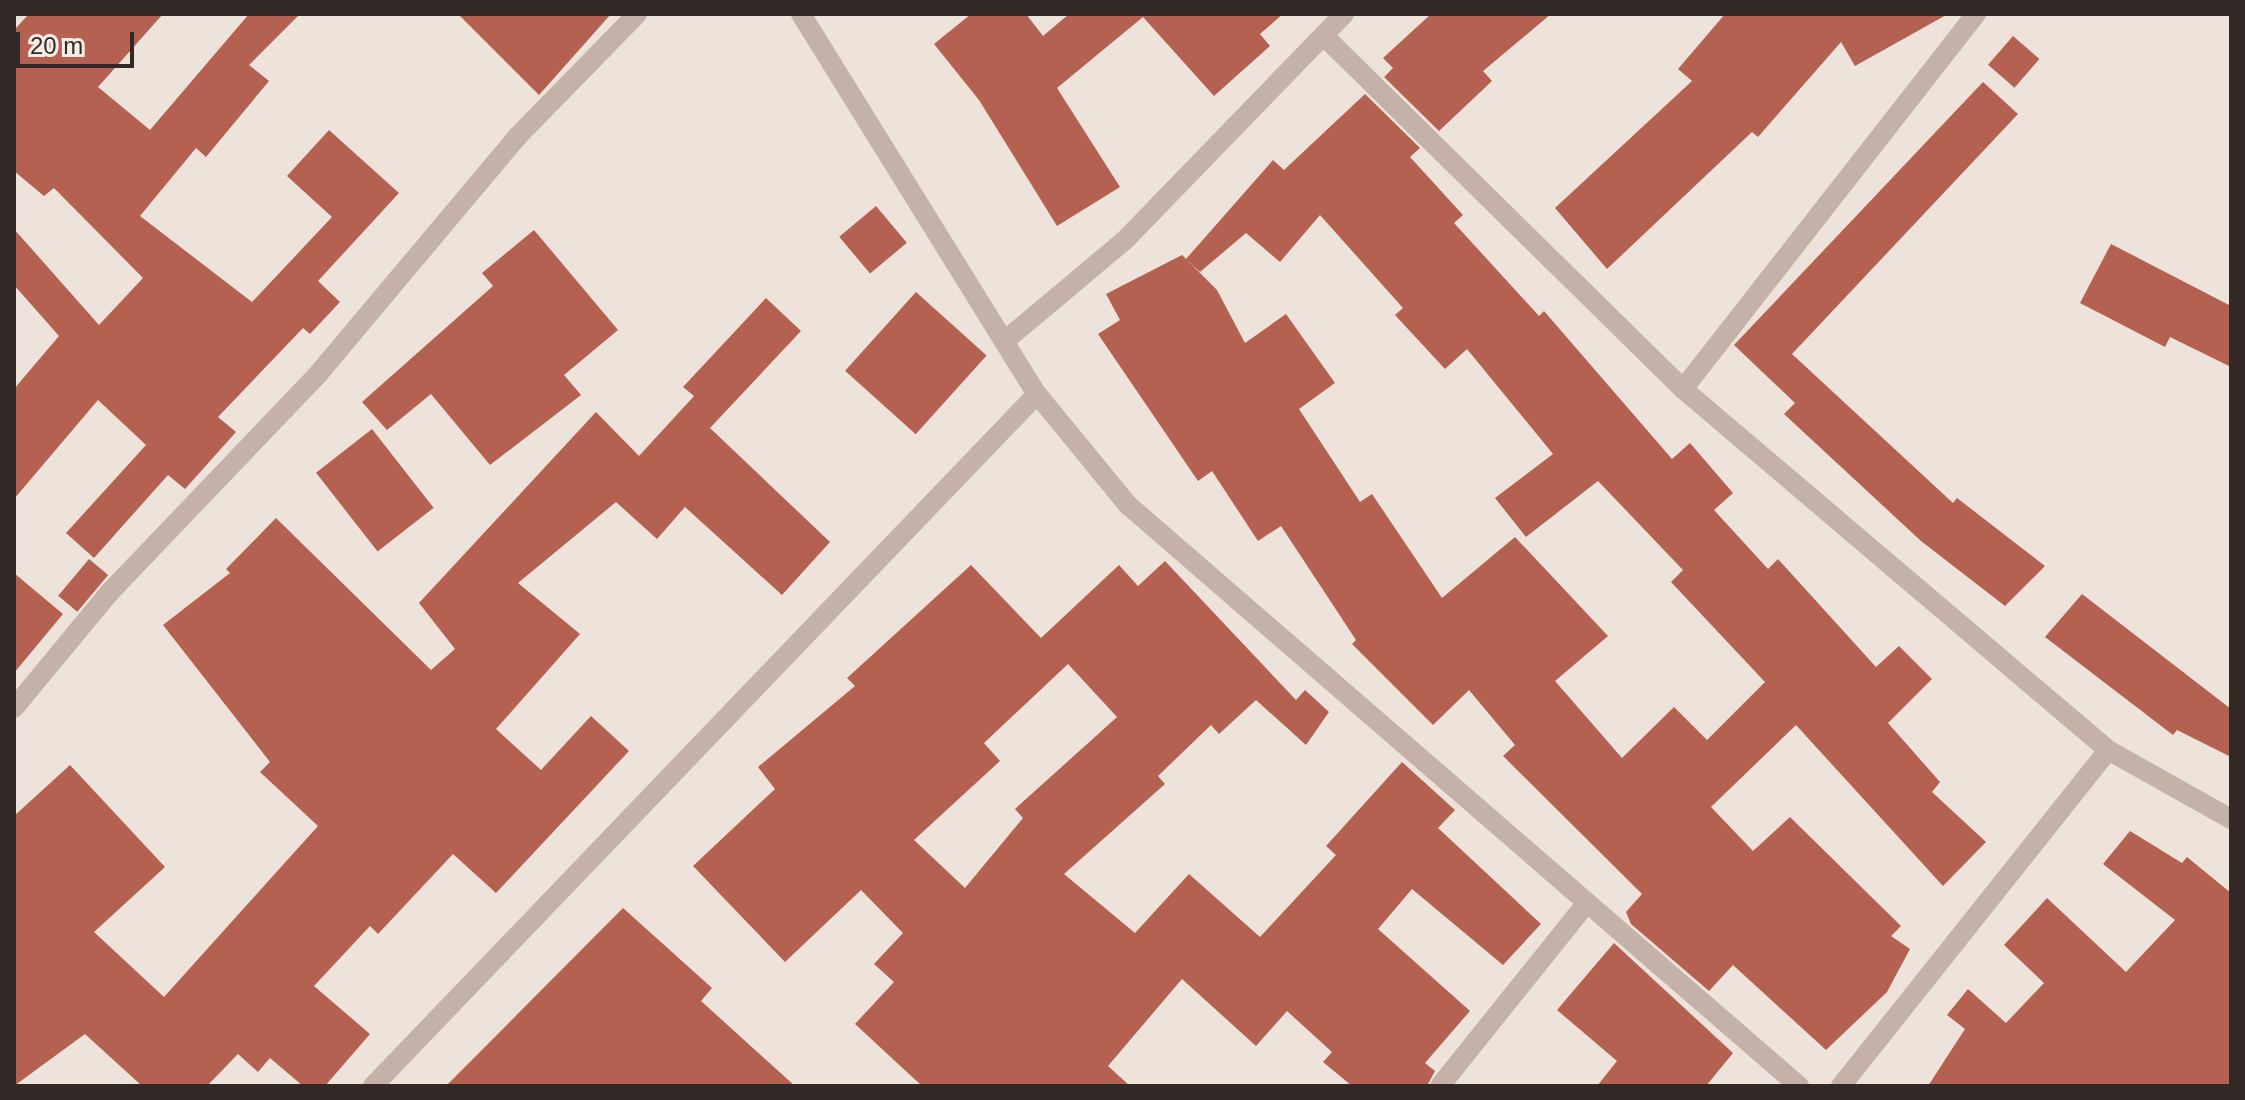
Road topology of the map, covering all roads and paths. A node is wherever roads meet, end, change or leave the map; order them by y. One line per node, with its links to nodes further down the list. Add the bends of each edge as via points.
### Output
1 (637, 14): 9 (street, via 517,137 319,373 109,593)
2 (801, 14): 6 (street)
3 (1344, 14): 5 (street)
4 (1976, 14): 7 (street)
5 (1325, 37): 6 (street, via 1126,239); 7 (street)
6 (1007, 339): 8 (street)
7 (1683, 389): 10 (street)
8 (1037, 394): 12 (street, via 1128,505); 13 (street)
9 (14, 708)
10 (2108, 750): 11 (street); 16 (street)
11 (2231, 819)
12 (1586, 904): 14 (street); 15 (street)
13 (373, 1086)
14 (1440, 1086)
15 (1799, 1086)
16 (1841, 1086)

